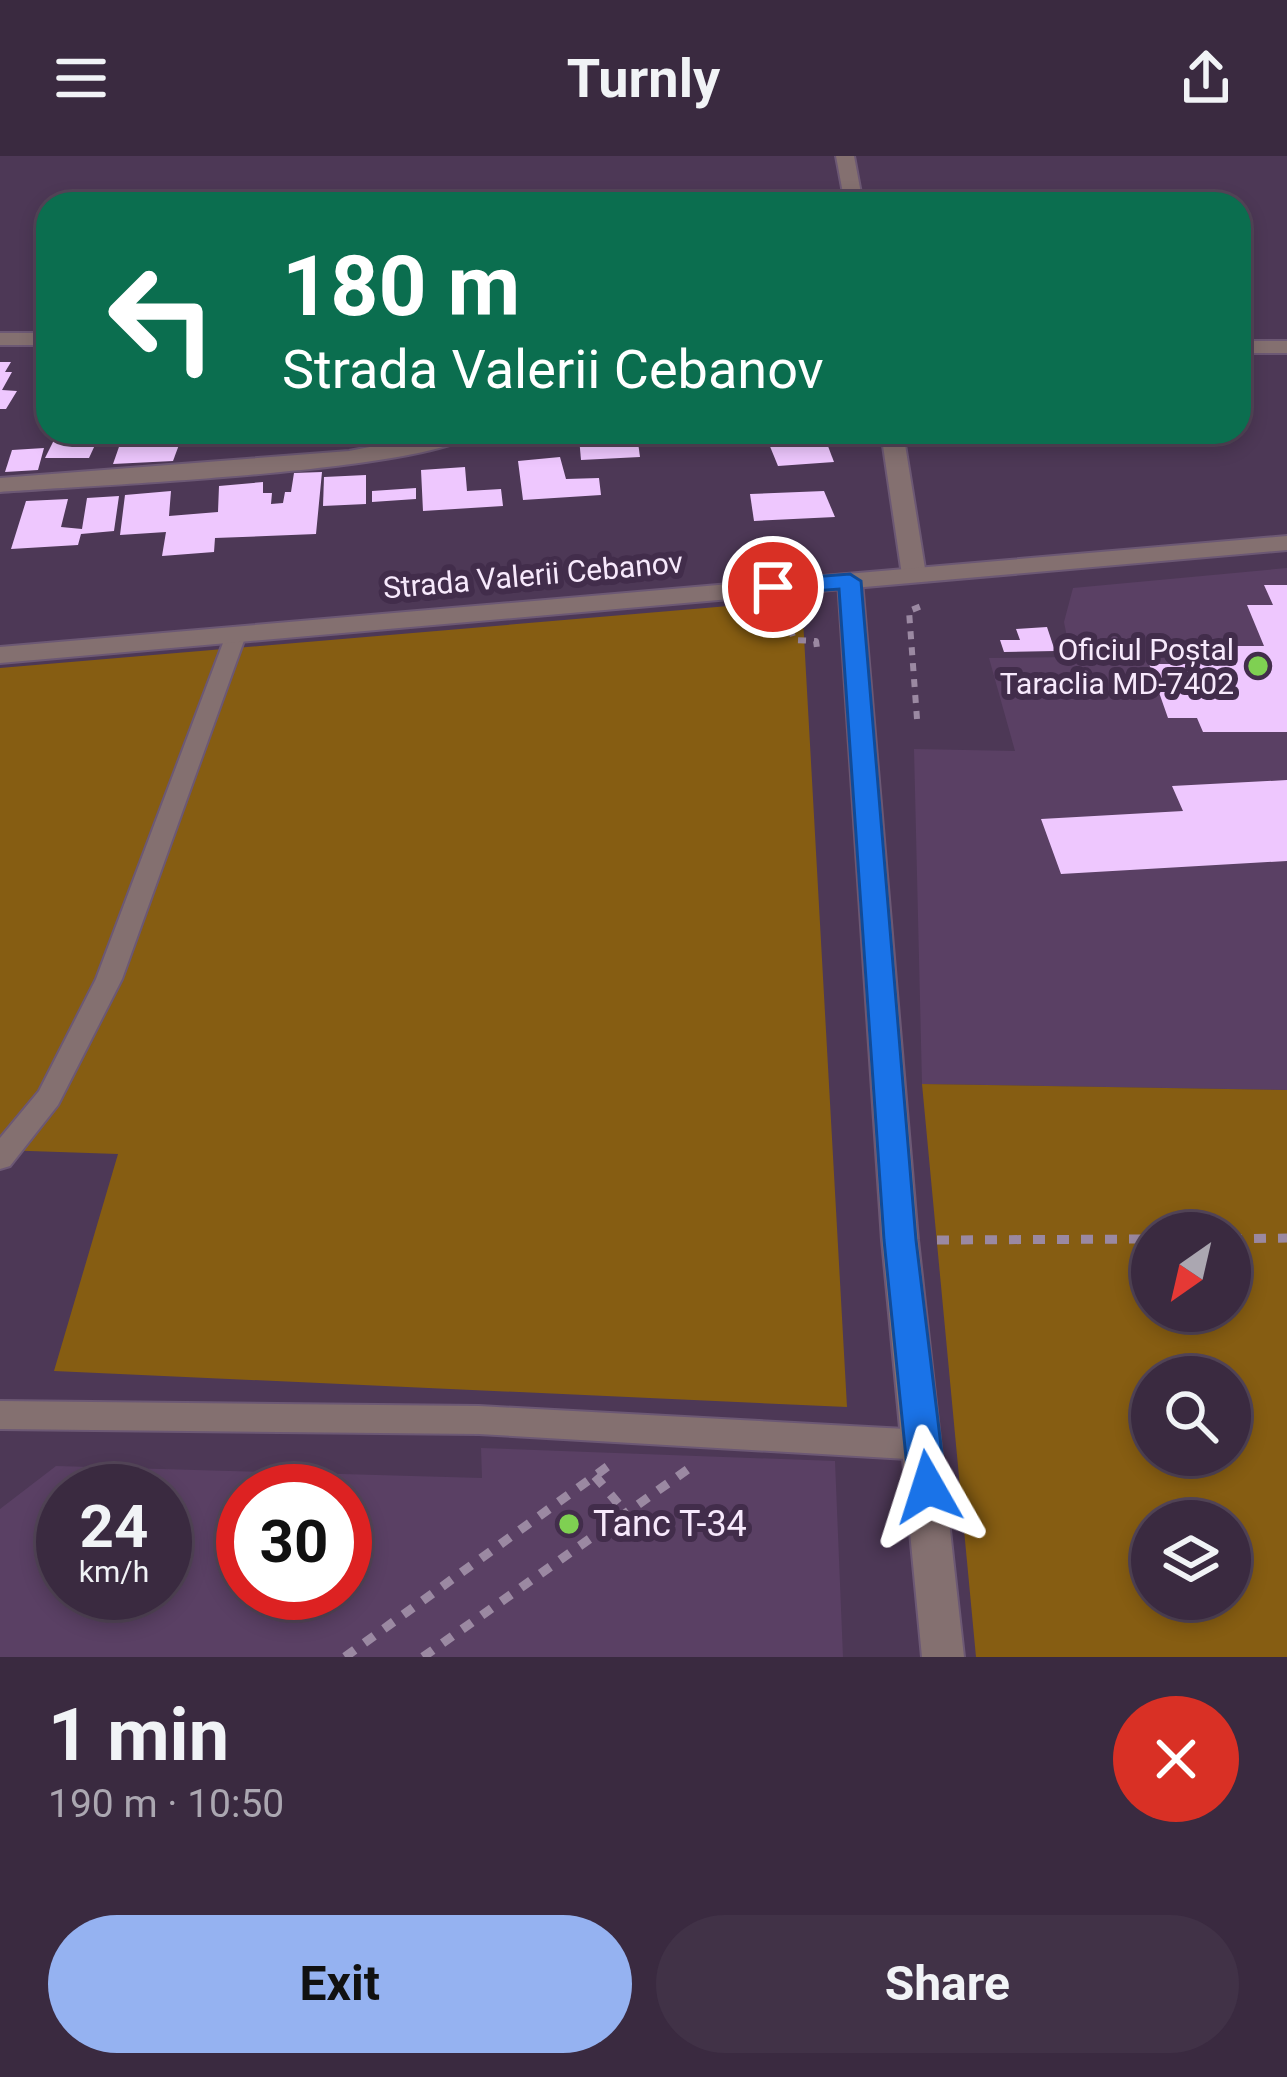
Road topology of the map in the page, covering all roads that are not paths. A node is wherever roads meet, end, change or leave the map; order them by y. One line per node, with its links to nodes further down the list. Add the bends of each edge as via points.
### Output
1 (845, 156): 2 (street)
2 (852, 192)
3 (0, 339): 4 (street)
4 (36, 339)
5 (1251, 346): 6 (street)
6 (1287, 347)
7 (430, 444): 9 (street, via 349,458)
8 (894, 444): 11 (street)
9 (0, 485)
10 (1287, 543): 11 (street, Strada Valerii Cebanov)
11 (914, 575): 12 (street, Strada Valerii Cebanov)
12 (850, 581): 13 (street, Strada Valerii Cebanov); 17 (street, via 900,1240)
13 (236, 634): 14 (street, Strada Valerii Cebanov); 15 (lane, via 109,979 49,1098)
14 (0, 655)
15 (0, 1158)
16 (0, 1415): 17 (lane, via 479,1420)
17 (924, 1445): 18 (street)
18 (943, 1657)

